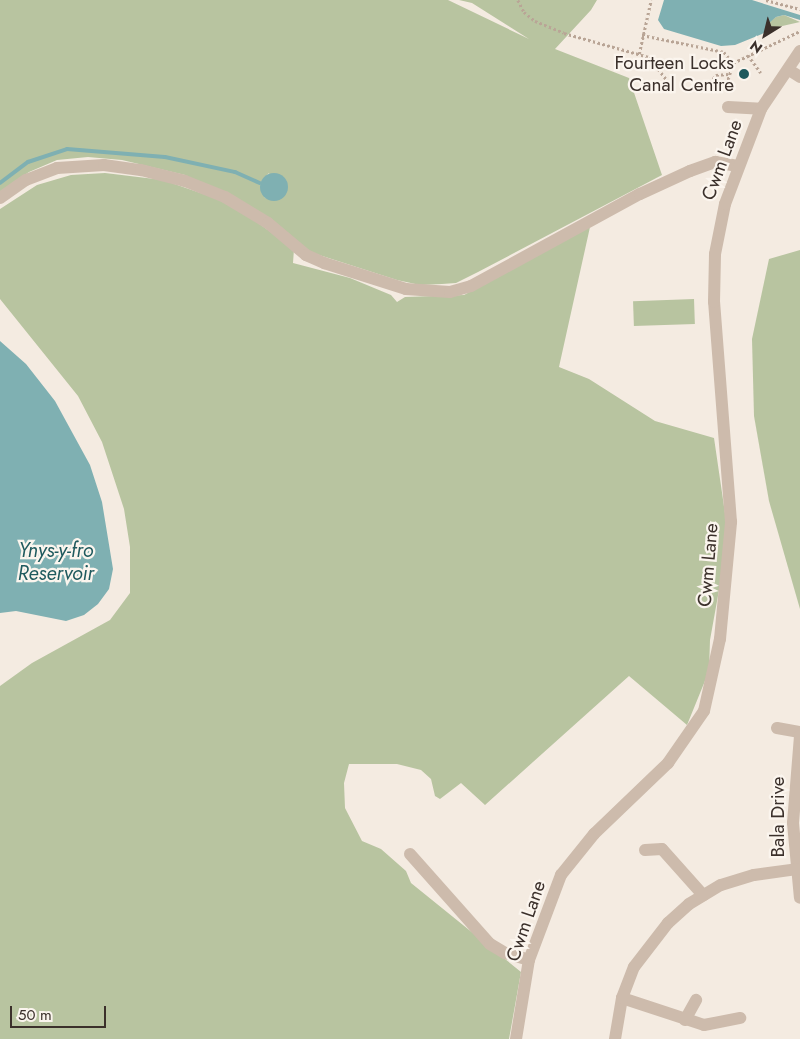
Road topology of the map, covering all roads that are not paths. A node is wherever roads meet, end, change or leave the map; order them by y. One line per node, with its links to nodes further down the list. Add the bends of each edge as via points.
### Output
1 (800, 51): 2 (street, Cwm Lane)
2 (789, 70): 3 (street); 5 (street, Cwm Lane)
3 (800, 77)
4 (728, 107): 5 (street)
5 (761, 109): 6 (street, Cwm Lane)
6 (738, 166): 9 (street, via 715,162 690,171 461,289 398,296 364,273); 18 (street, Cwm Lane, via 724,204 715,254 714,302 731,522 714,675 704,710 683,744 594,834 561,876)
7 (0, 198): 9 (street, via 26,180 57,168 84,164 123,167 185,181 225,197 268,223)
8 (294, 257): 9 (street)
9 (312, 258)
10 (777, 728): 11 (street)
11 (800, 732)
12 (800, 736): 15 (street, Bala Drive, via 793,802)
13 (645, 850): 16 (street, via 662,849)
14 (410, 854): 18 (street, via 490,944 505,953)
15 (797, 869): 16 (street, via 754,875); 17 (street, Bala Drive)
16 (703, 894): 19 (street, via 668,923 648,946 634,967)
17 (800, 898)
18 (529, 960): 23 (street, Cwm Lane)
19 (622, 998): 22 (street); 24 (street)
20 (696, 1000): 22 (street)
21 (740, 1018): 22 (street, via 704,1025)
22 (688, 1021)
23 (516, 1039)
24 (614, 1039)

